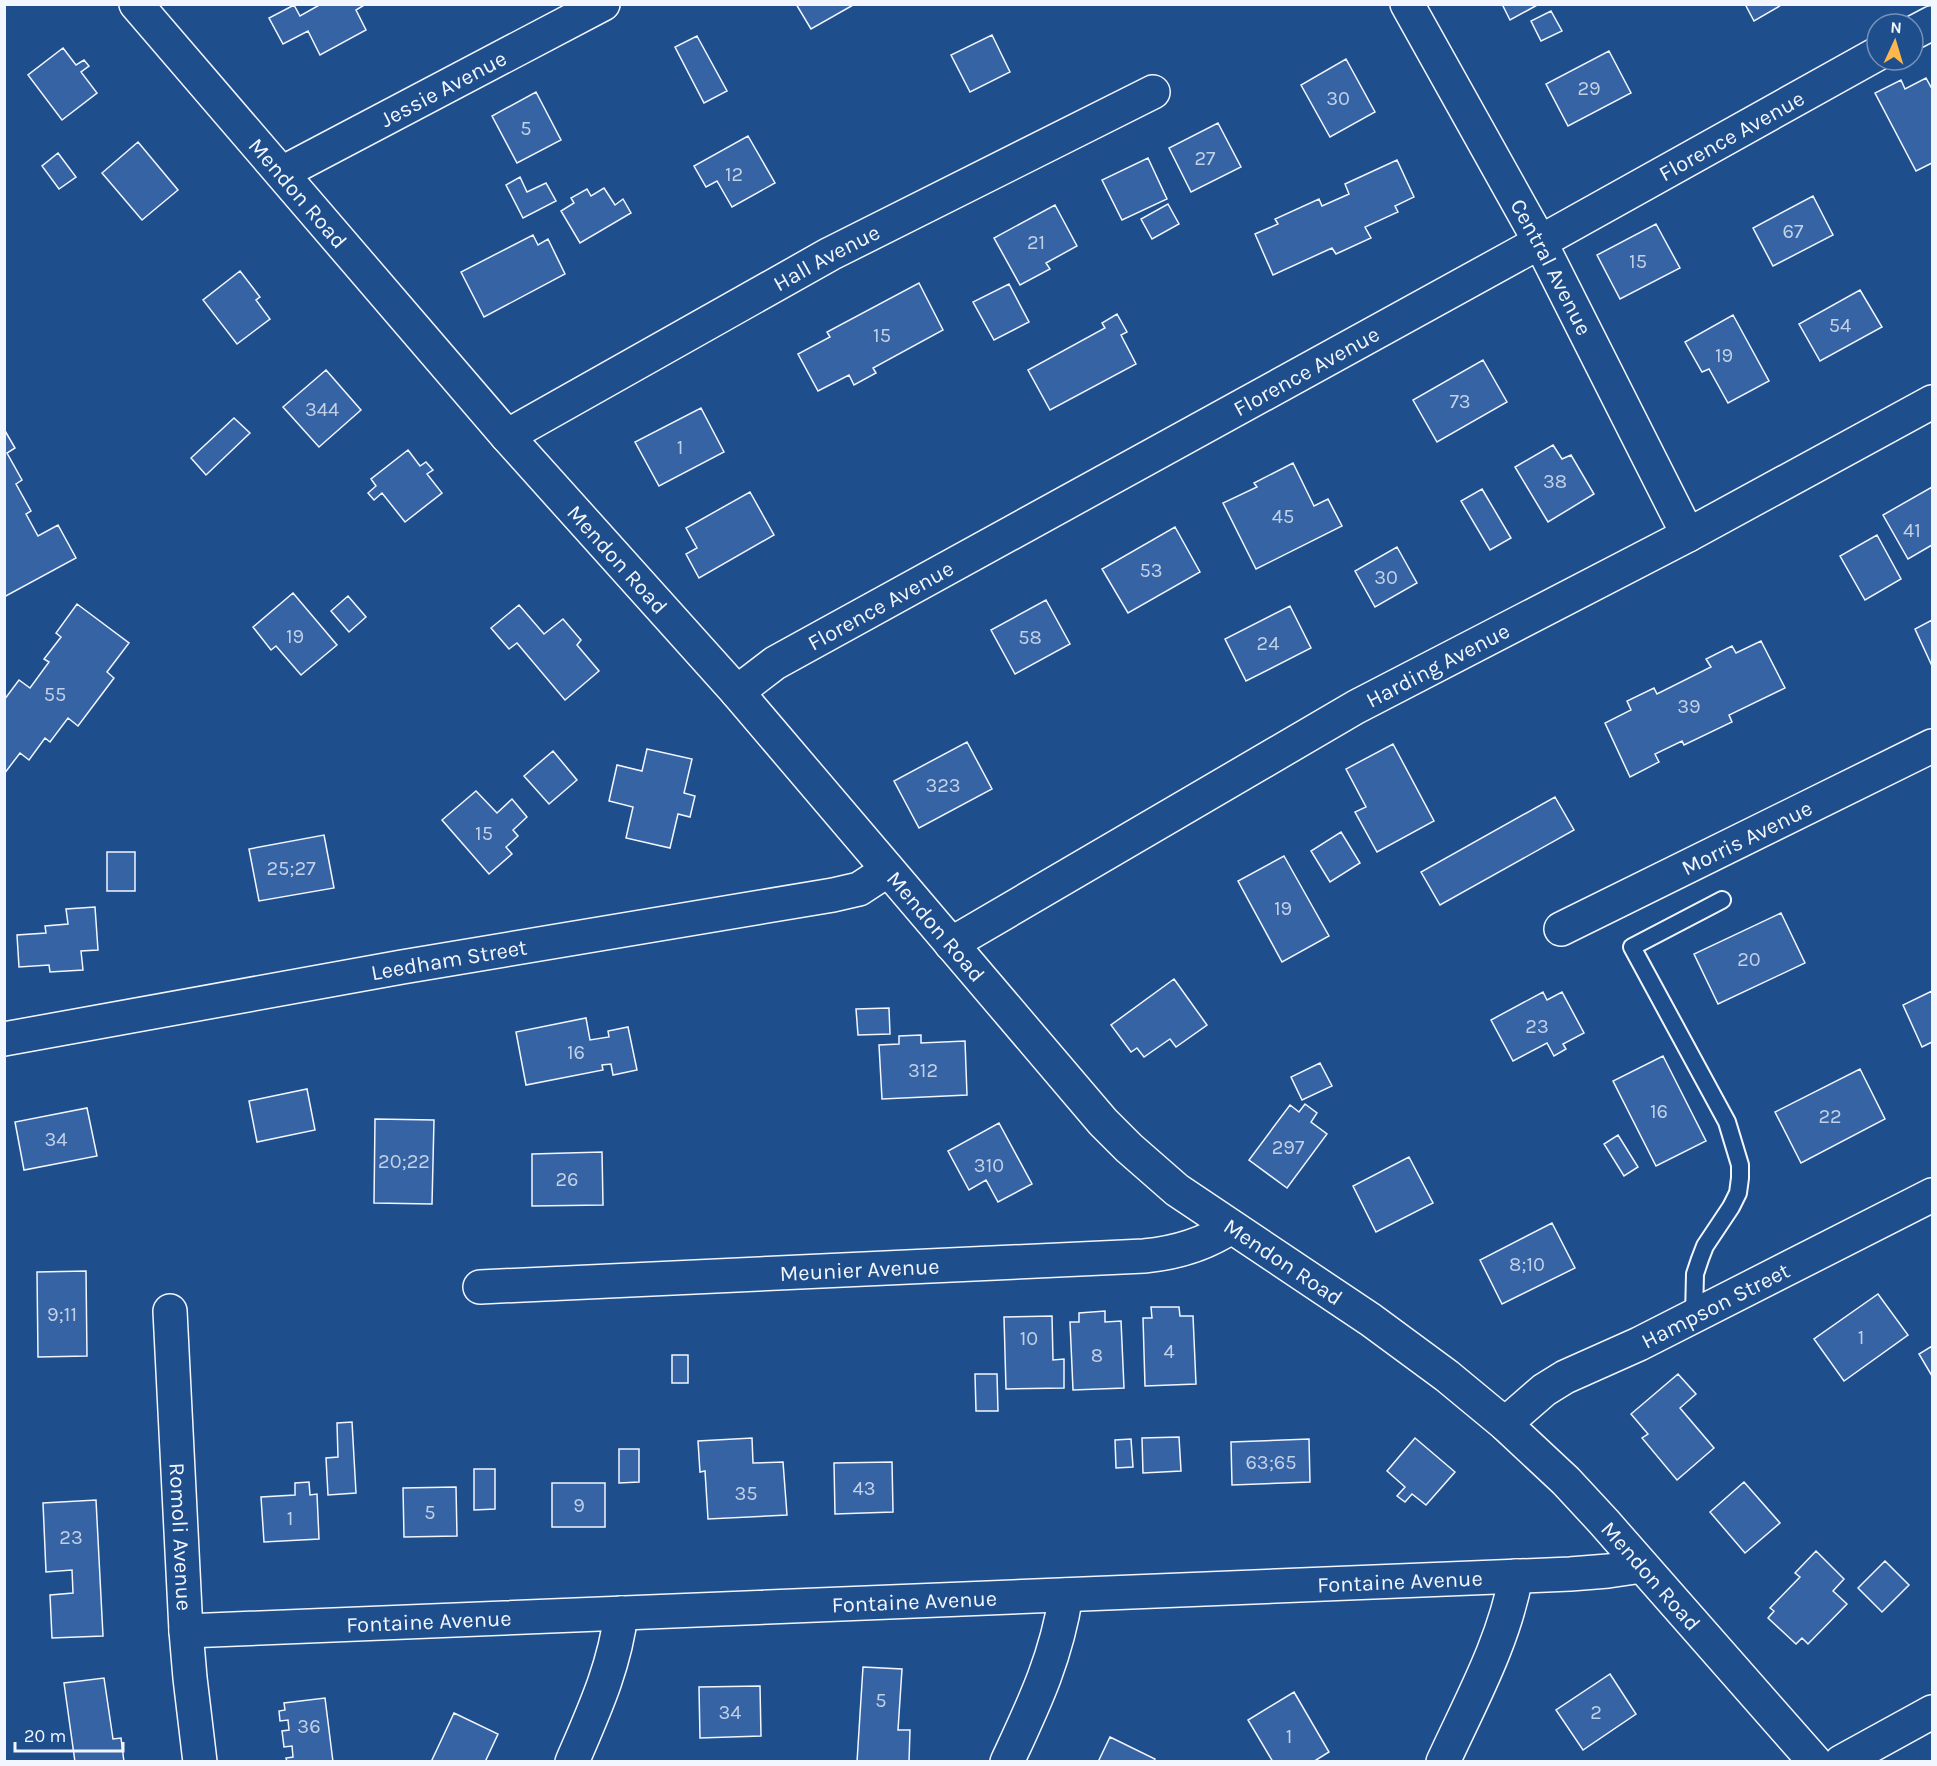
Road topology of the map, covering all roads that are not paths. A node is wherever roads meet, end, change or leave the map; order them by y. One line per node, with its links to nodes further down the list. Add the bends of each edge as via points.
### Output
1 (136, 4): 6 (street, Mendon Road)
2 (603, 4): 6 (street, Jessie Avenue)
3 (1407, 4): 7 (street, Central Avenue)
4 (1865, 61): 7 (street, Florence Avenue)
5 (1153, 92): 9 (street, Hall Avenue, via 830,254)
6 (282, 173): 9 (street, Mendon Road)
7 (1540, 242): 10 (street, Central Avenue); 11 (street, Florence Avenue, via 775,663)
8 (1932, 402): 10 (street, Harding Avenue)
9 (507, 436): 11 (street, Mendon Road)
10 (1688, 535): 16 (street, Harding Avenue, via 1356,707)
11 (737, 692): 13 (street, Mendon Road)
12 (1932, 746): 15 (street, Morris Avenue)
13 (888, 870): 16 (street, Mendon Road); 17 (street, Leedham Street, via 859,889 833,895)
14 (1722, 900): 22 (lane, via 1632,947 1727,1122 1740,1165 1738,1192 1705,1246 1695,1274)
15 (1561, 929)
16 (951, 944): 19 (street, Mendon Road, via 1103,1122 1170,1185)
17 (4, 1039)
18 (1932, 1195): 22 (street, Hampson Street)
19 (1231, 1227): 20 (street, Meunier Avenue, via 1191,1248 1144,1256); 23 (street, Mendon Road, via 1371,1320)
20 (480, 1287)
21 (170, 1311): 28 (street, Romoli Avenue)
22 (1694, 1316): 23 (street, Hampson Street, via 1555,1383)
23 (1505, 1424): 24 (street, Mendon Road, via 1566,1481)
24 (1642, 1566): 25 (street, Fontaine Avenue); 34 (street, Mendon Road)
25 (1516, 1576): 26 (street, Fontaine Avenue); 33 (street, via 1497,1645)
26 (1066, 1595): 27 (street, Fontaine Avenue); 32 (street, via 1051,1661)
27 (621, 1613): 28 (street, Fontaine Avenue); 31 (street, via 606,1681)
28 (186, 1631): 30 (street, Romoli Avenue)
29 (1932, 1712): 35 (street)
30 (200, 1761)
31 (572, 1761)
32 (1007, 1761)
33 (1443, 1761)
34 (1815, 1761)
35 (1842, 1761)

